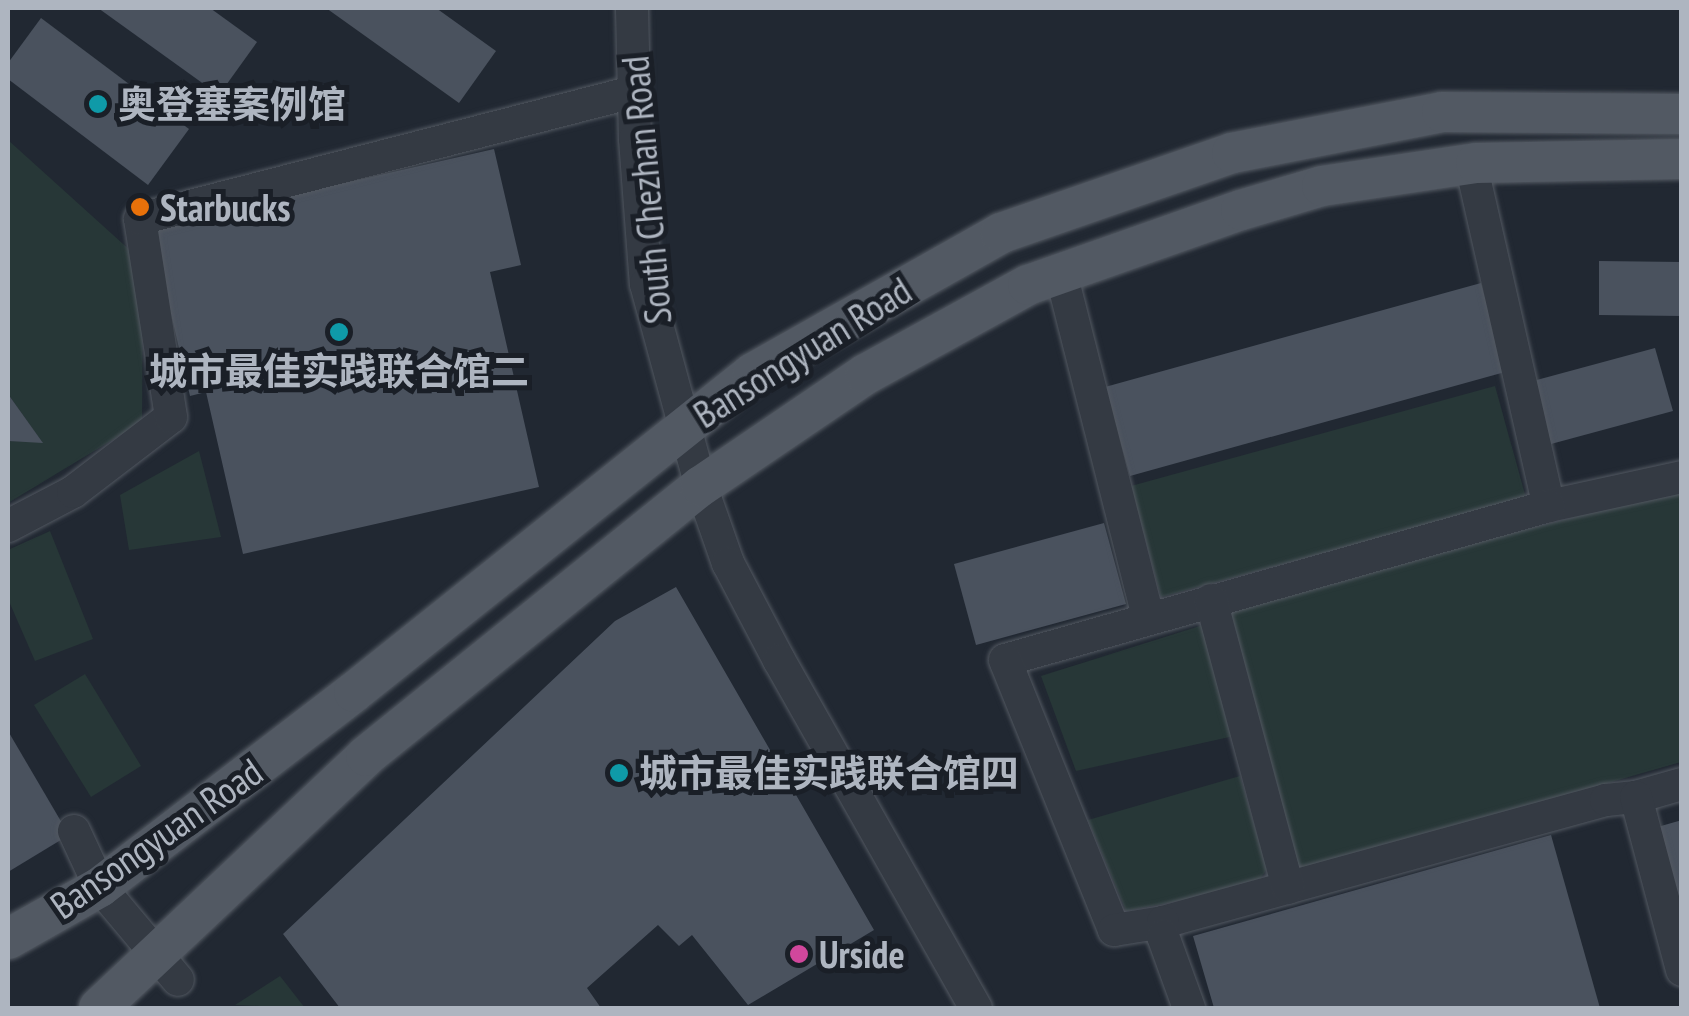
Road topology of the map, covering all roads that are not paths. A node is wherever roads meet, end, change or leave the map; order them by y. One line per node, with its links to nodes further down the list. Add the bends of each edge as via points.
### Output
1 (632, 8): 2 (street, South Chezhan Road)
2 (633, 92): 7 (street, South Chezhan Road, via 646,284); 11 (street, via 140,219 172,418 74,492)
3 (1682, 114): 7 (main road, Bansongyuan Road, via 1442,112 1232,152 1001,233 753,374)
4 (1682, 159): 5 (main road, Bansongyuan Road)
5 (1471, 164): 6 (main road, Bansongyuan Road, via 1322,186); 10 (street)
6 (1061, 273): 9 (main road, Bansongyuan Road, via 866,374); 13 (street)
7 (682, 426): 9 (street, South Chezhan Road); 17 (main road, Bansongyuan Road)
8 (1682, 477): 10 (street)
9 (702, 486): 21 (main road, Bansongyuan Road, via 366,756); 24 (street, South Chezhan Road, via 728,563)
10 (1550, 506): 12 (street)
11 (8, 526)
12 (1211, 600): 13 (street); 18 (street)
13 (1148, 617): 19 (street, via 1006,660 1114,930)
14 (1682, 784): 15 (street)
15 (1636, 797): 18 (street); 22 (street)
16 (74, 830): 17 (street)
17 (100, 887): 20 (main road, Bansongyuan Road); 21 (street)
18 (1288, 888): 19 (street)
19 (1162, 922): 25 (street)
20 (8, 939)
21 (166, 967): 23 (main road, Bansongyuan Road)
22 (1682, 970)
23 (99, 1008)
24 (976, 1008)
25 (1189, 1008)

